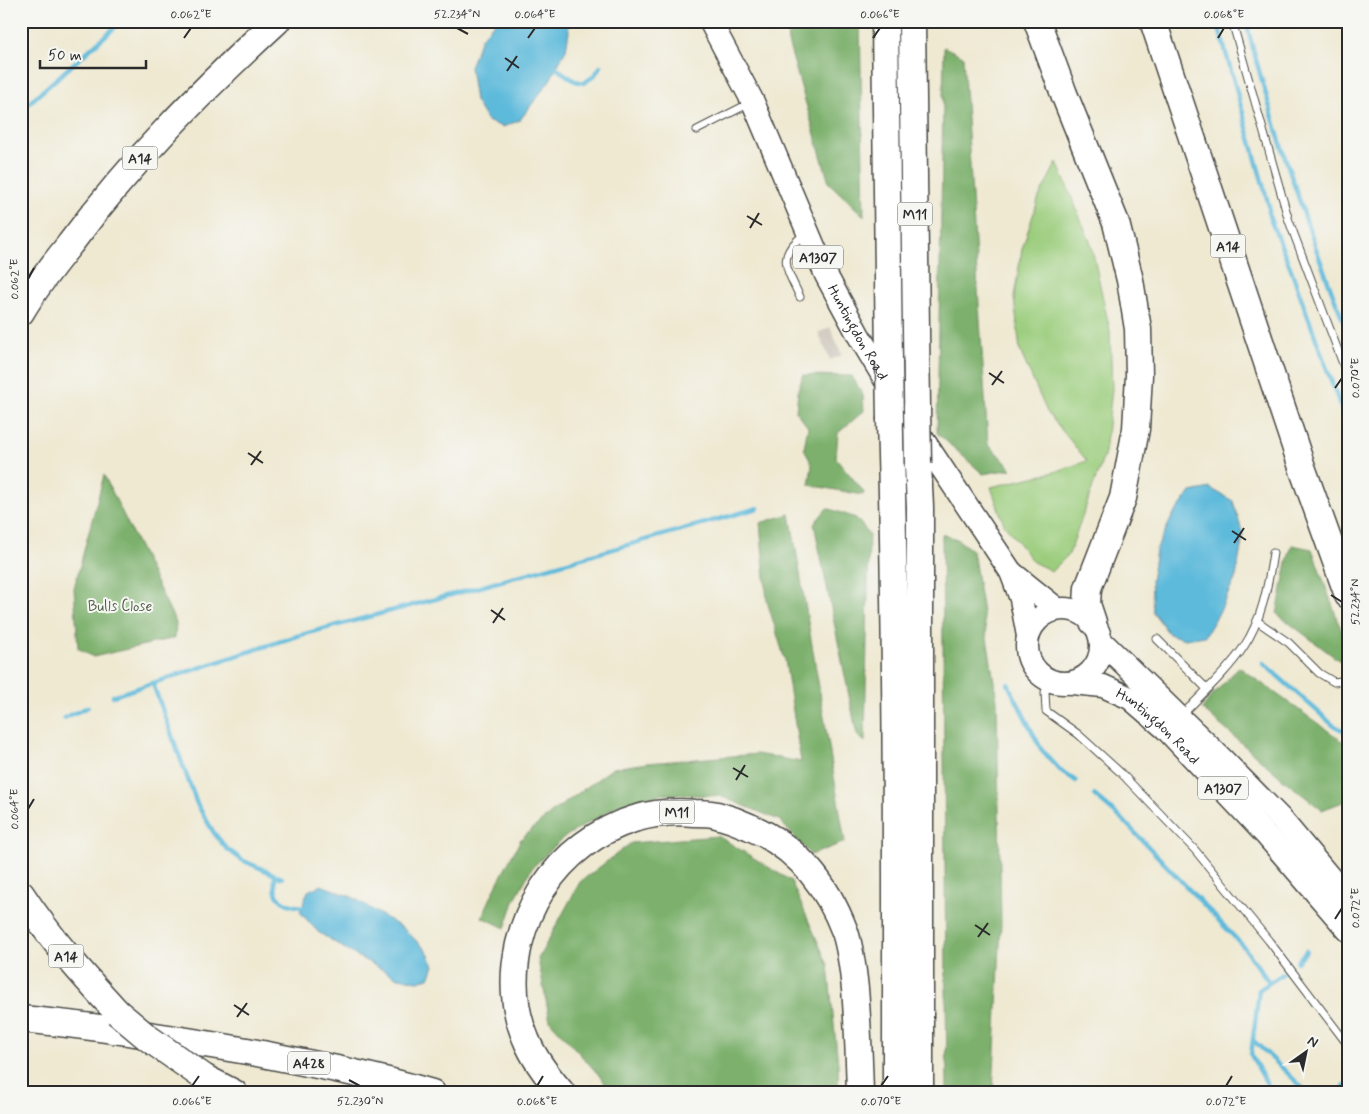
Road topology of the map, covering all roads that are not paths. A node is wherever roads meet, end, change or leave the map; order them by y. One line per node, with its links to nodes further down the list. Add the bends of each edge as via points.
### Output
1 (277, 21): 12 (highway, A14, via 167,128 99,204)
2 (710, 21): 8 (main road, Huntingdon Road / A1307)
3 (885, 21): 36 (highway, M11, bridge, via 896,839)
4 (912, 21): 37 (highway, M11, bridge, via 920,508)
5 (1037, 21): 19 (highway, via 1116,223 1138,329 1136,429 1123,498 1088,588 1087,604)
6 (1153, 21): 16 (highway, A14)
7 (1232, 21): 13 (lane, via 1289,221)
8 (753, 102): 9 (lane); 10 (main road, Huntingdon Road / A1307)
9 (697, 130)
10 (807, 232): 11 (lane, via 786,254 785,261); 15 (main road, Huntingdon Road / A1307, via 826,275 904,411)
11 (800, 298)
12 (21, 312)
13 (1348, 377)
14 (1273, 553): 18 (lane)
15 (1011, 572): 17 (main road, Huntingdon Road / A1307); 20 (main road, Huntingdon Road / A1307, via 1021,599)
16 (1348, 595)
17 (1057, 610): 19 (main road, via 1076,611); 20 (main road, via 1038,619)
18 (1257, 621): 22 (lane, via 1289,643 1319,673 1334,682); 25 (lane, via 1243,648)
19 (1097, 632): 24 (main road, via 1101,655 1096,666 1087,676); 26 (main road, Huntingdon Road / A1307)
20 (1028, 636): 23 (main road, via 1030,662)
21 (1157, 639): 25 (lane)
22 (1348, 680)
23 (1050, 681): 24 (main road); 31 (lane, via 1046,692 1046,711 1078,734 1121,773 1195,850)
24 (1072, 683): 29 (main road, Huntingdon Road / A1307, via 1103,686 1130,698 1166,729 1267,836)
25 (1208, 689): 26 (lane)
26 (1180, 718): 28 (main road, Huntingdon Road / A1307, via 1281,819)
27 (21, 894): 32 (highway, A14, bridge, via 72,964 117,1012 205,1078)
28 (1348, 898)
29 (1348, 930)
30 (21, 1019): 33 (highway, A428, via 88,1025 184,1040 398,1082)
31 (1348, 1045)
32 (234, 1093)
33 (432, 1093)
34 (562, 1093): 35 (highway, M11, via 545,1073 525,1038 516,1003 515,968 533,904 550,877 585,842 630,819 681,812 715,814 766,834 795,854 819,883 845,933 852,961 859,1029)
35 (860, 1093)
36 (896, 1093)
37 (920, 1093)

